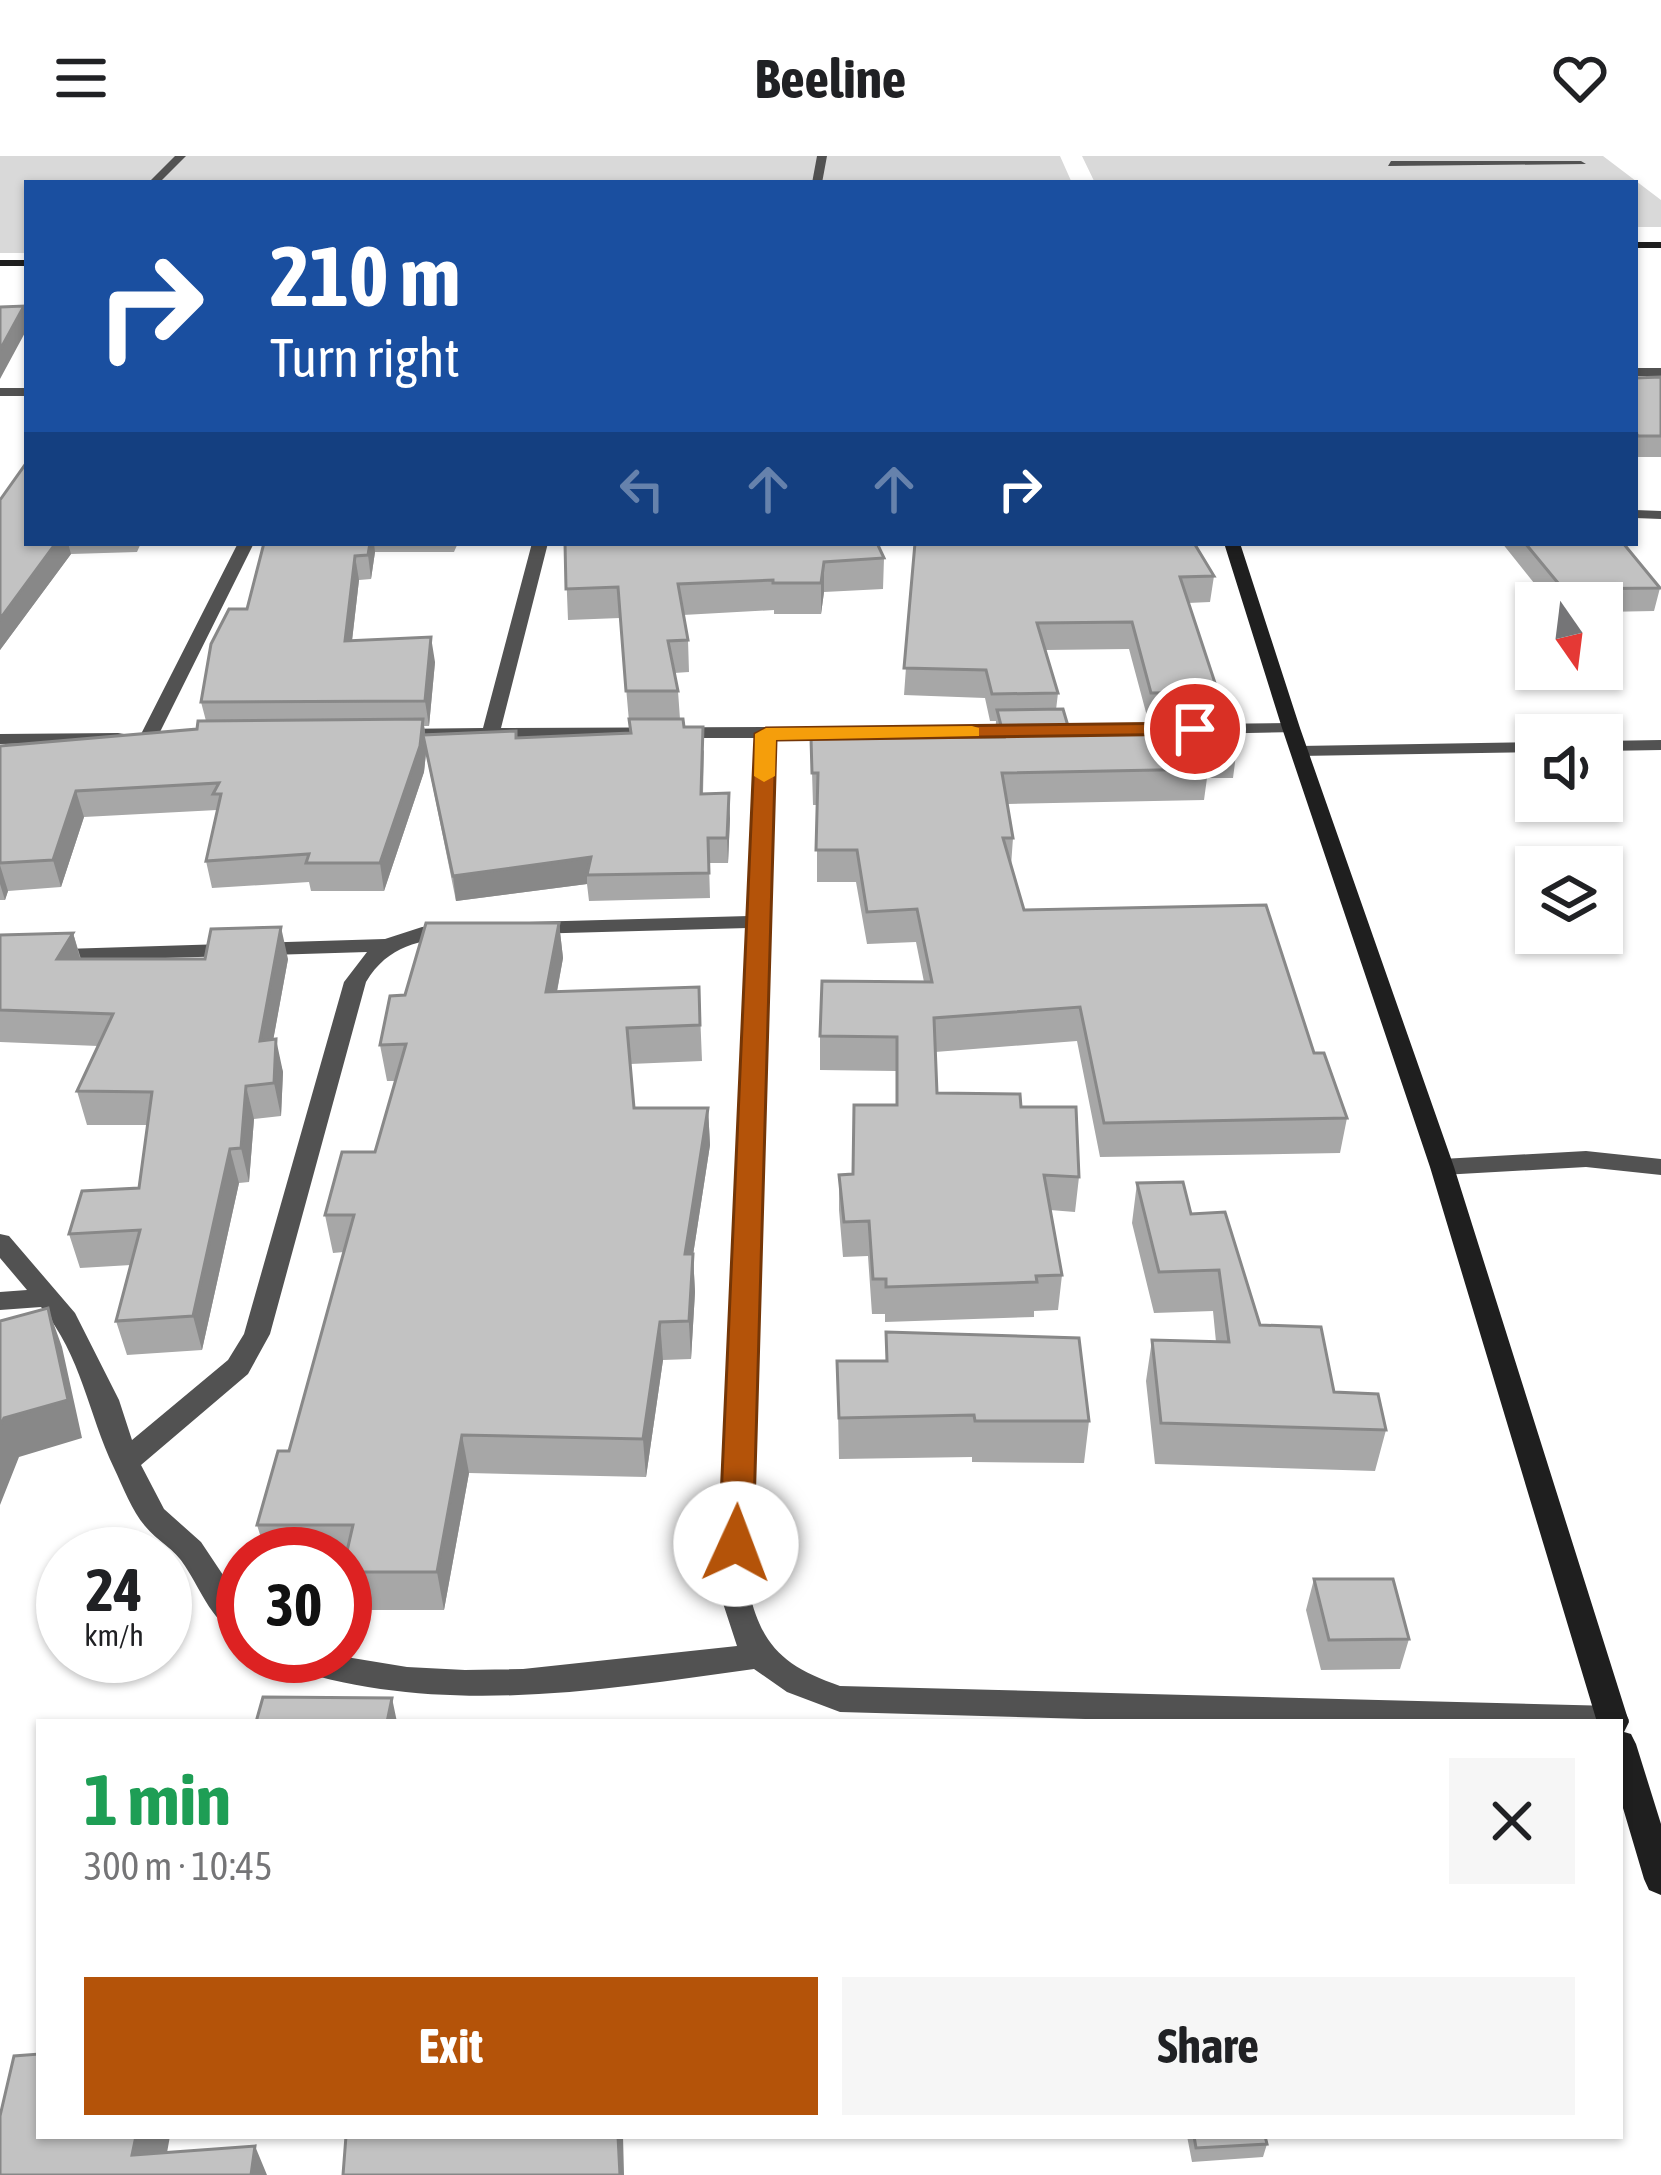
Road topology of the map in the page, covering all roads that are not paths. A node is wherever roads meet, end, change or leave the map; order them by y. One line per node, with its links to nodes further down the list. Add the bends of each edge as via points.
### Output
1 (181, 156): 4 (street)
2 (1571, 156): 3 (street, via 1581,164)
3 (1387, 160)
4 (156, 180)
5 (244, 546): 13 (street)
6 (539, 546): 10 (street)
7 (1233, 546): 16 (street)
8 (1171, 730): 16 (street)
9 (1052, 731): 11 (street)
10 (491, 733): 11 (street); 12 (street)
11 (766, 734): 20 (street)
12 (376, 735)
13 (148, 738): 14 (street); 15 (street)
14 (171, 738)
15 (0, 740)
16 (1295, 740): 18 (street); 25 (street)
17 (1661, 745): 19 (street)
18 (1515, 746)
19 (1623, 746)
20 (760, 922): 21 (street); 32 (street, via 734,1591 739,1624)
21 (511, 928)
22 (466, 929): 23 (street)
23 (385, 945): 24 (street); 30 (street, via 355,982 257,1334 238,1366)
24 (0, 957)
25 (1442, 1167): 26 (street, via 1586,1159); 35 (street)
26 (1661, 1167)
27 (0, 1242): 28 (street)
28 (50, 1297): 29 (street); 30 (street, via 105,1400)
29 (0, 1301)
30 (124, 1462): 31 (street, via 154,1516 191,1550)
31 (216, 1591)
32 (757, 1656): 33 (street, via 483,1687); 34 (street, via 794,1684 839,1699)
33 (372, 1674)
34 (1356, 1719)
35 (1612, 1719)
36 (1623, 1755): 37 (street)
37 (1661, 1879)

